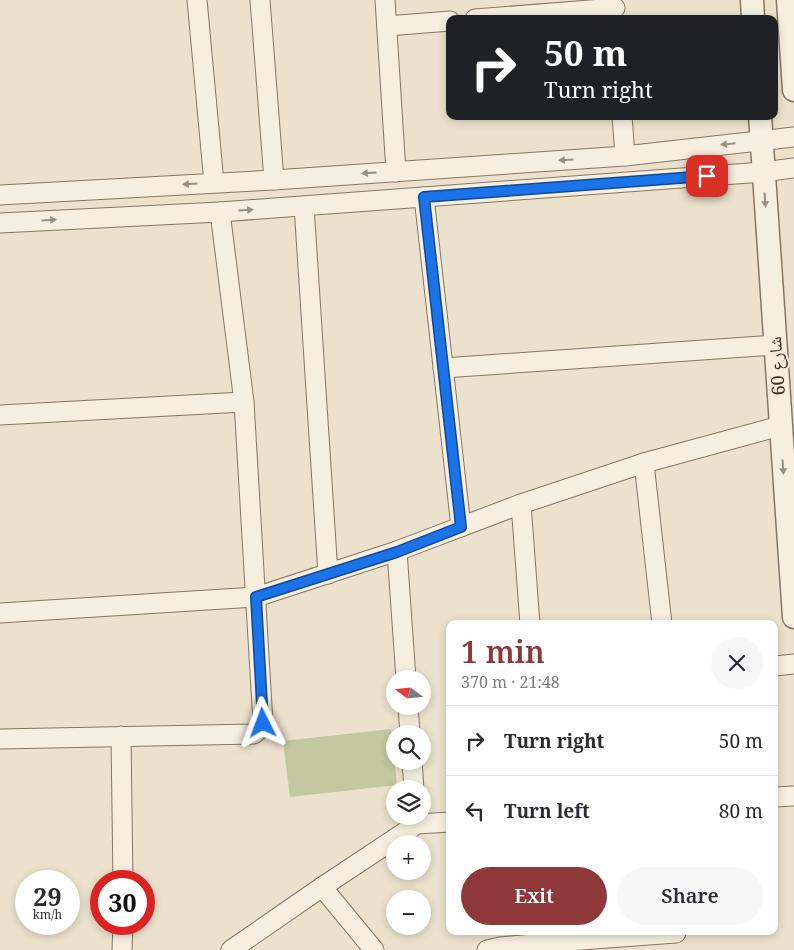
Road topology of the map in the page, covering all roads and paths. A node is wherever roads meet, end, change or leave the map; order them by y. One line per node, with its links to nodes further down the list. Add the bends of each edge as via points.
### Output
1 (197, 0): 21 (street)
2 (260, 0): 20 (street)
3 (385, 0): 10 (street)
4 (752, 0): 8 (street)
5 (788, 0): 11 (street)
6 (615, 9): 7 (street)
7 (531, 15)
8 (753, 15)
9 (446, 21): 10 (street)
10 (387, 26): 18 (street)
11 (794, 90)
12 (622, 120): 16 (street)
13 (760, 120): 15 (street, شارع 60)
14 (794, 137): 15 (street)
15 (761, 141): 16 (street, one-way to 16); 19 (street, شارع 60)
16 (625, 156): 18 (street, one-way to 18)
17 (794, 168): 19 (street)
18 (396, 172): 20 (street, one-way to 20)
19 (763, 172): 23 (street); 27 (street, شارع 60, one-way to 27)
20 (274, 180): 21 (street)
21 (214, 183): 22 (street, one-way to 22)
22 (0, 195)
23 (424, 197): 24 (street); 28 (street)
24 (304, 206): 25 (street, one-way to 24); 36 (street)
25 (220, 212): 26 (street, one-way to 25); 29 (street)
26 (0, 223)
27 (775, 345): 28 (street); 31 (street, شارع 60)
28 (443, 368): 34 (street)
29 (244, 402): 30 (street); 37 (street)
30 (0, 415)
31 (780, 426): 32 (street); 39 (street, شارع 60, one-way to 39)
32 (644, 463): 33 (street); 41 (street)
33 (521, 504): 34 (street); 40 (street)
34 (461, 527): 35 (street)
35 (397, 552): 36 (street); 44 (street)
36 (328, 574): 37 (street)
37 (256, 597): 38 (street); 45 (street, via 263,723 260,728 254,734)
38 (0, 613)
39 (794, 616)
40 (530, 620)
41 (662, 620)
42 (794, 664): 43 (street)
43 (778, 666)
44 (405, 670)
45 (121, 736): 46 (street); 52 (street)
46 (0, 740)
47 (794, 796): 48 (street)
48 (778, 797)
49 (431, 821): 50 (street)
50 (446, 822)
51 (410, 825): 53 (street)
52 (123, 870)
53 (322, 886): 58 (street); 59 (street)
54 (123, 935): 57 (street)
55 (676, 938): 56 (street)
56 (546, 947): 60 (street)
57 (122, 950)
58 (231, 950)
59 (374, 950)
60 (487, 950)

